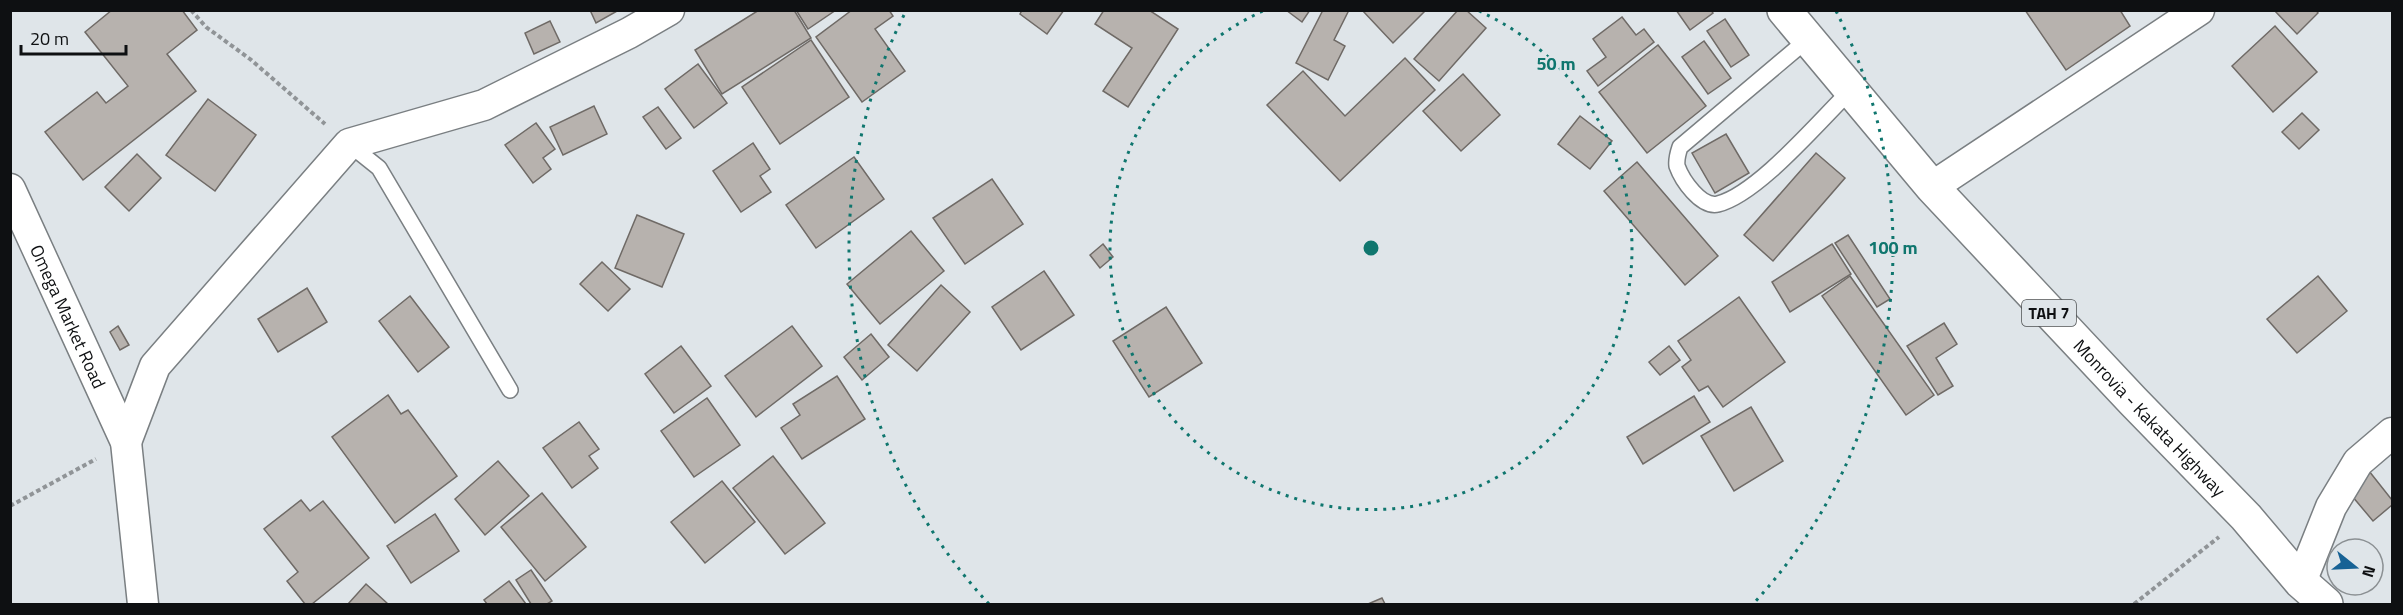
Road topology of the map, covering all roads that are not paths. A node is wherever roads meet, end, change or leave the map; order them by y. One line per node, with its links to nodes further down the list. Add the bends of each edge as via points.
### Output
1 (669, 10): 6 (street, via 484,105)
2 (1784, 10): 4 (highway, Monrovia - Kakata Highway / TAH 7)
3 (2199, 10): 7 (street)
4 (1808, 39): 5 (highway, Monrovia - Kakata Highway / TAH 7); 5 (lane, via 1680,147 1677,166 1699,200 1718,204 1750,190)
5 (1851, 90): 7 (highway, Monrovia - Kakata Highway / TAH 7)
6 (349, 144): 9 (lane, via 379,168); 11 (street, via 155,366)
7 (1932, 187): 12 (highway, Monrovia - Kakata Highway / TAH 7, via 2246,517)
8 (10, 189): 11 (street, Omega Market Road)
9 (510, 390)
10 (2392, 434): 12 (street, via 2358,462 2331,507)
11 (126, 442): 13 (street)
12 (2301, 582): 14 (highway, Monrovia - Kakata Highway / TAH 7)
13 (143, 604)
14 (2326, 604)

